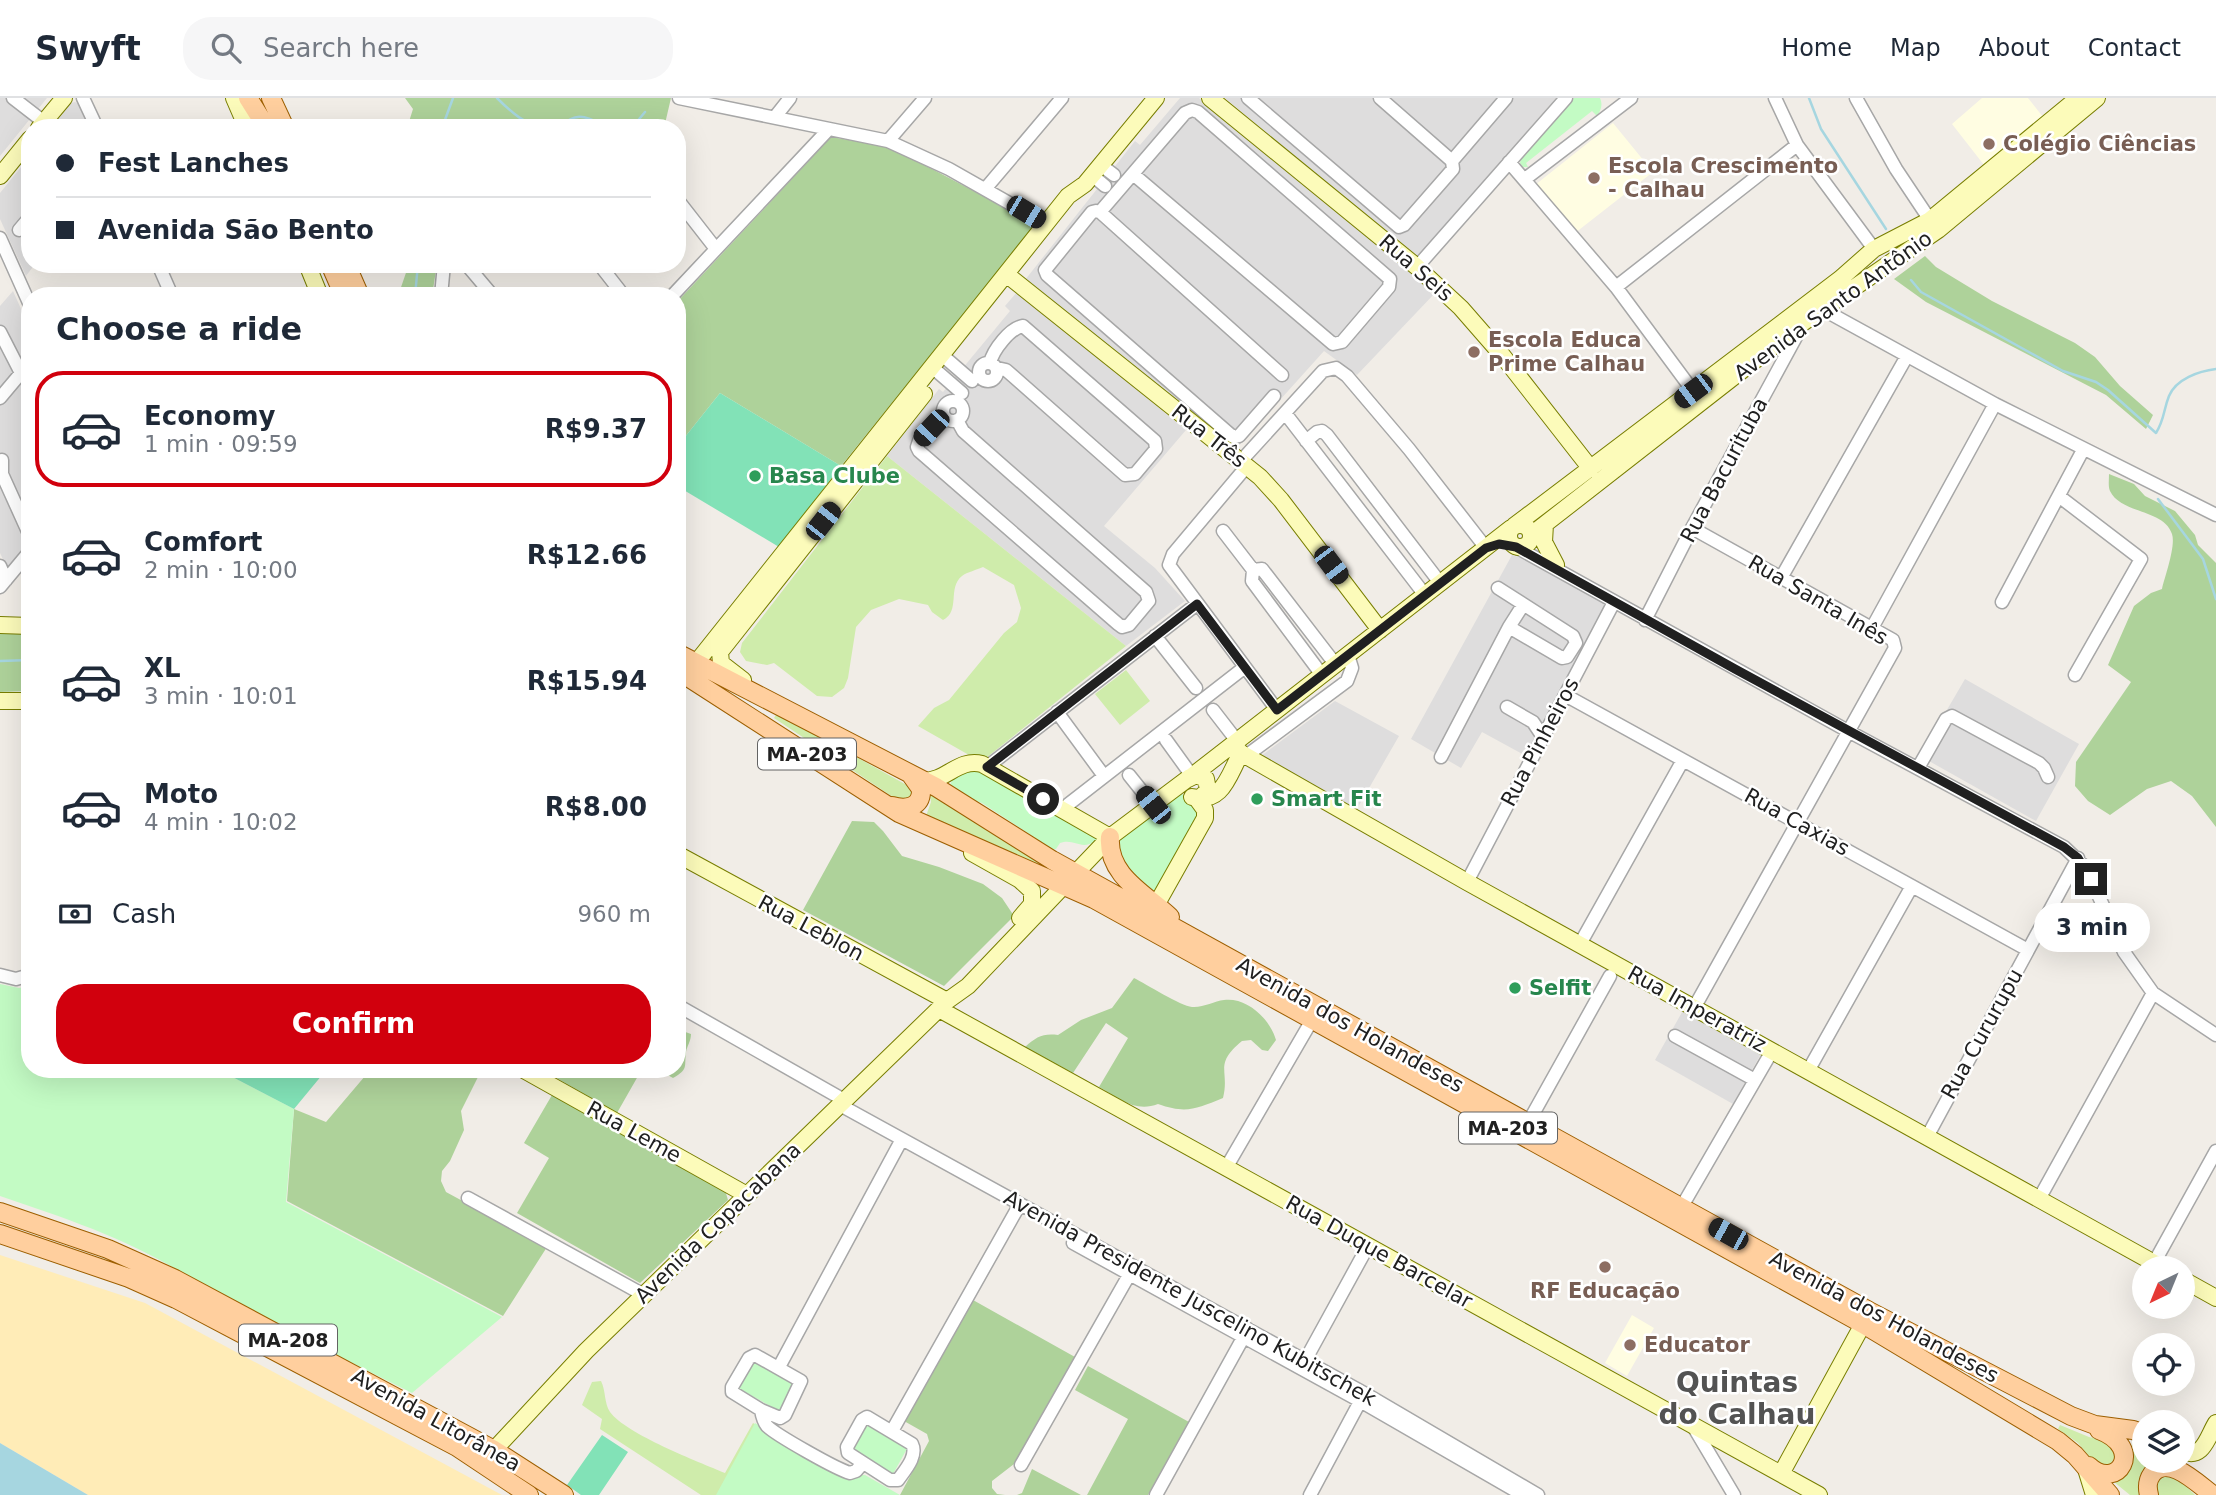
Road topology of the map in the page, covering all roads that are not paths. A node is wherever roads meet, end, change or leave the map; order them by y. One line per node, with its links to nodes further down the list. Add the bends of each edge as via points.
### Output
1 (13, 98): 26 (street)
2 (64, 98): 27 (street)
3 (83, 98): 28 (street)
4 (234, 98): 29 (street)
5 (249, 98): 30 (main road)
6 (271, 98): 31 (main road)
7 (680, 98): 25 (street)
8 (790, 98): 25 (street)
9 (925, 98): 33 (street)
10 (1062, 98): 42 (street)
11 (1156, 98): 40 (street)
12 (1210, 98): 52 (street, Rua Seis)
13 (1248, 98): 36 (street, via 1397,226 1404,225 1453,169)
14 (1380, 98): 36 (street)
15 (1566, 98): 37 (street)
16 (1611, 98): 24 (street)
17 (1631, 98): 24 (street)
18 (1775, 98): 34 (street)
19 (1871, 98): 23 (street)
20 (2078, 98): 46 (street, Avenida Santo Antônio)
21 (2097, 98): 46 (street, Avenida Santo Antônio)
22 (1499, 100): 36 (street)
23 (1858, 102): 46 (street)
24 (1612, 112): 41 (street)
25 (775, 117): 32 (street)
26 (36, 119)
27 (47, 119)
28 (93, 119)
29 (254, 119)
30 (257, 119)
31 (281, 119)
32 (829, 129): 33 (street); 51 (street)
33 (888, 141): 42 (street)
34 (1797, 145): 50 (street); 60 (street)
35 (21, 150): 39 (street)
36 (1452, 161)
37 (1509, 162): 41 (street); 52 (street)
38 (1133, 174): 38 (street, via 1333,344 1342,342 1391,285 1388,276 1195,111 1185,113); 44 (street)
39 (0, 176)
40 (1099, 177): 45 (street, via 1068,196); 55 (street)
41 (1525, 179): 60 (street)
42 (986, 188): 45 (street)
43 (686, 211): 51 (street)
44 (1100, 212): 69 (street); 72 (street, via 1092,212 1046,267 1047,275 1233,437 1239,436)
45 (1046, 224): 55 (street)
46 (1934, 225): 50 (street, Avenida Santo Antônio); 61 (street, Avenida Santo Antônio)
47 (21, 228): 48 (street)
48 (19, 230)
49 (0, 238): 56 (street)
50 (1874, 248): 71 (street, Avenida Santo Antônio)
51 (716, 249): 59 (street)
52 (1417, 267): 83 (street, Rua Seis, via 1487,336)
53 (474, 273): 57 (street)
54 (606, 273): 58 (street)
55 (1010, 278): 66 (street); 82 (street, Rua Três)
56 (22, 287)
57 (485, 287)
58 (617, 287)
59 (680, 287)
60 (1616, 287): 71 (street)
61 (1822, 309): 62 (street, Avenida Santo Antônio); 64 (street)
62 (1804, 322): 87 (street, Avenida Santo Antônio); 88 (street, Rua Bacurituba)
63 (0, 332): 65 (street)
64 (1907, 356): 75 (street); 96 (street)
65 (21, 363)
66 (941, 365): 70 (street); 73 (street); 116 (street); 127 (street, via 720,652 724,667)
67 (993, 366): 67 (street, via 1006,370 1125,475 1135,474 1156,449 1154,441 1023,326 1015,328 993,354); 70 (street, via 982,365)
68 (21, 374): 74 (street)
69 (1282, 375)
70 (976, 379): 73 (street)
71 (1693, 391): 83 (street, Avenida Santo Antônio)
72 (1274, 396)
73 (959, 397): 77 (street, via 946,402); 78 (street, via 963,411)
74 (0, 398)
75 (1995, 404): 80 (street); 110 (street)
76 (1285, 413): 79 (street); 82 (street); 91 (street, via 1323,371 1340,370)
77 (943, 415): 78 (street); 78 (street, via 919,441 919,451 1118,624 1129,625 1149,601 1146,592 963,431)
78 (957, 420)
79 (1306, 441): 99 (street, via 1322,431); 101 (street)
80 (2083, 450): 84 (street); 85 (street)
81 (2, 460): 86 (street, via 2,474)
82 (1244, 463): 104 (street, via 1170,559 1169,565); 111 (street, Rua Três, via 1281,500)
83 (1591, 469): 90 (street, Avenida Santo Antônio)
84 (2060, 497): 102 (street); 121 (street, via 2141,559)
85 (2216, 514)
86 (21, 516)
87 (1545, 524): 90 (street, Avenida Santo Antônio); 93 (street, via 1544,542)
88 (1692, 528): 96 (street, Rua Santa Inês); 106 (street, Rua Bacurituba)
89 (1223, 531): 95 (street)
90 (1519, 537): 91 (street); 93 (street); 97 (street)
91 (1486, 548): 99 (street)
92 (21, 562): 98 (street)
93 (1556, 565): 97 (street)
94 (0, 566): 98 (street)
95 (1253, 570): 115 (street, via 1262,569); 120 (street, via 1252,581)
96 (1780, 578): 110 (street, Rua Santa Inês)
97 (1575, 580): 103 (street)
98 (3, 583)
99 (1441, 584): 101 (street)
100 (1498, 588): 105 (street)
101 (1425, 595): 111 (street)
102 (2002, 602)
103 (1614, 603): 106 (street); 114 (street, Rua Pinheiros)
104 (1197, 604): 112 (street); 117 (street)
105 (1523, 606): 109 (street); 113 (street, via 1573,636)
106 (1645, 620): 131 (street)
107 (0, 625): 108 (street)
108 (21, 626)
109 (1509, 627): 113 (street, via 1562,658); 135 (street)
110 (1872, 628): 131 (street, Rua Santa Inês, via 1893,640 1895,648)
111 (1380, 630): 115 (street)
112 (1155, 636): 122 (street); 130 (street)
113 (1573, 649): 114 (street)
114 (1586, 656): 123 (street, Rua Pinheiros)
115 (1342, 660): 120 (street); 134 (street, via 1352,668 1347,681)
116 (686, 667)
117 (1245, 667): 129 (street); 141 (street)
118 (686, 672): 127 (main road, Avenida dos Holandeses / MA-203)
119 (686, 673): 145 (main road, Avenida dos Holandeses / MA-203)
120 (1322, 675): 129 (street)
121 (2076, 675)
122 (1196, 688)
123 (1565, 695): 132 (street, Rua Pinheiros); 136 (street, Rua Caxias)
124 (0, 701): 125 (street)
125 (21, 701)
126 (1507, 707): 132 (street, via 1533,722)
127 (787, 709): 139 (main road, Avenida dos Holandeses / MA-203)
128 (1213, 710): 134 (street)
129 (1277, 710): 134 (street)
130 (1057, 712): 137 (street); 141 (street)
131 (1848, 731): 138 (street); 148 (street)
132 (1543, 737): 154 (street, Rua Pinheiros)
133 (1166, 740): 144 (street)
134 (1239, 749): 144 (street); 144 (street, via 1217,795 1210,799); 154 (street, Rua Imperatriz)
135 (1441, 757)
136 (1683, 760): 148 (street, Rua Caxias); 157 (street)
137 (987, 767): 143 (street, via 965,763 942,777); 147 (street)
138 (1918, 768): 142 (street, via 1945,719 1952,716 2039,762); 152 (street)
139 (906, 771): 143 (main road, Avenida dos Holandeses / MA-203); 145 (main road, via 919,784 920,800 907,808)
140 (1129, 775): 146 (street)
141 (1104, 776): 147 (street)
142 (2048, 777)
143 (923, 780): 153 (main road, Avenida dos Holandeses / MA-203, via 1052,860)
144 (1190, 788): 146 (street, Avenida Copacabana); 156 (street, via 1205,810 1205,818)
145 (881, 802): 149 (main road, Avenida dos Holandeses / MA-203)
146 (1153, 805): 150 (street, Avenida Copacabana)
147 (1061, 810): 150 (street)
148 (1797, 822): 155 (street, Rua Caxias); 164 (street)
149 (925, 826): 153 (main road, Avenida dos Holandeses / MA-203); 163 (street, Avenida Copacabana, via 1020,880 1033,896 1029,908 961,979)
150 (1110, 838): 153 (street, Avenida Copacabana); 156 (main road, via 1121,873)
151 (686, 858): 163 (street, Rua Leblon)
152 (2078, 858): 158 (street, Rua Cururupu); 162 (street, via 2124,952)
153 (1071, 879): 156 (main road, Avenida dos Holandeses / MA-203); 163 (street, Avenida Copacabana, via 968,986)
154 (1467, 882): 157 (street, Rua Imperatriz)
155 (1912, 886): 158 (street, Rua Caxias); 170 (street)
156 (1153, 917): 166 (main road, Avenida dos Holandeses / MA-203); 174 (main road, Avenida dos Holandeses / MA-203)
157 (1580, 944): 164 (street, Rua Imperatriz)
158 (2028, 950): 175 (street, Rua Cururupu)
159 (0, 975): 161 (street)
160 (1610, 976): 174 (street)
161 (21, 978)
162 (2153, 993): 167 (street); 181 (street)
163 (943, 1005): 173 (street, Avenida Copacabana); 178 (street, Rua Duque Barcelar)
164 (1694, 1008): 169 (street, Rua Imperatriz)
165 (686, 1011): 173 (street, Avenida Presidente Juscelino Kubitschek)
166 (1312, 1020): 178 (street); 197 (main road, Avenida dos Holandeses / MA-203)
167 (2216, 1035)
168 (1675, 1036): 172 (street)
169 (1772, 1051): 170 (street, Rua Imperatriz); 172 (street)
170 (1808, 1071): 175 (street, Rua Imperatriz)
171 (538, 1078): 179 (street, Rua Leme)
172 (1755, 1080): 183 (street)
173 (839, 1105): 176 (street, Avenida Presidente Juscelino Kubitschek); 179 (street, Avenida Copacabana)
174 (1528, 1123): 183 (main road, Avenida dos Holandeses / MA-203)
175 (1927, 1137): 181 (street, Rua Imperatriz)
176 (900, 1143): 182 (street, Avenida Presidente Juscelino Kubitschek); 200 (street)
177 (2216, 1151): 188 (street)
178 (1226, 1168): 186 (street, Rua Duque Barcelar)
179 (747, 1195): 193 (street, Avenida Copacabana)
180 (468, 1198): 193 (street)
181 (2039, 1199): 187 (street, Rua Imperatriz)
182 (1018, 1207): 190 (street, Avenida Presidente Juscelino Kubitschek); 207 (street)
183 (1681, 1208): 203 (main road, Avenida dos Holandeses / MA-203)
184 (0, 1212): 189 (main road, Avenida Litorânea / MA-208)
185 (0, 1234): 191 (main road, Avenida Litorânea / MA-208)
186 (1368, 1246): 199 (street); 205 (street, Rua Duque Barcelar)
187 (2141, 1256)
188 (2164, 1256)
189 (154, 1269): 191 (main road, via 151,1281); 196 (main road, Avenida Litorânea / MA-208)
190 (1132, 1270): 198 (street, Avenida Presidente Juscelino Kubitschek); 212 (street)
191 (112, 1272): 195 (main road, Avenida Litorânea / MA-208)
192 (2195, 1286): 194 (street)
193 (644, 1294): 209 (street, Avenida Copacabana)
194 (2216, 1298)
195 (176, 1299): 196 (main road, via 174,1292 182,1288); 217 (main road, Avenida Litorânea / MA-208, via 457,1447)
196 (216, 1301): 209 (main road, Avenida Litorânea / MA-208)
197 (1863, 1324): 208 (main road, Avenida dos Holandeses / MA-203); 215 (street)
198 (1246, 1333): 199 (street, Avenida Presidente Juscelino Kubitschek); 219 (street)
199 (1303, 1364): 201 (street, Avenida Presidente Juscelino Kubitschek)
200 (779, 1367): 202 (street, via 800,1379 801,1385 782,1417); 202 (street, via 752,1356 732,1387 734,1394)
201 (1362, 1397): 216 (street, Avenida Presidente Juscelino Kubitschek); 220 (street)
202 (761, 1410): 211 (street, via 772,1430 836,1468 850,1473)
203 (2071, 1416): 206 (main road, Avenida dos Holandeses / MA-203); 208 (main road, via 2119,1441 2124,1456 2119,1468 2107,1475 2097,1472)
204 (2216, 1423): 210 (street)
205 (1692, 1425): 215 (street, Rua Duque Barcelar); 223 (street)
206 (2132, 1430)
207 (891, 1431): 211 (street, via 867,1417 862,1420 846,1447); 211 (street, via 914,1449 898,1480)
208 (2051, 1437): 213 (main road, Avenida dos Holandeses / MA-203)
209 (494, 1450): 218 (main road, Avenida Litorânea / MA-208)
210 (2195, 1454)
211 (862, 1464)
212 (1021, 1465)
213 (2085, 1467): 225 (street); 226 (main road, Avenida dos Holandeses / MA-203)
214 (2192, 1473): 228 (main road)
215 (1781, 1474): 224 (street, Rua Duque Barcelar)
216 (1509, 1487): 221 (street, Avenida Presidente Juscelino Kubitschek); 222 (street, Avenida Presidente Juscelino Kubitschek)
217 (529, 1495)
218 (564, 1495)
219 (1156, 1495)
220 (1310, 1495)
221 (1523, 1495)
222 (1538, 1495)
223 (1734, 1495)
224 (1819, 1495)
225 (2094, 1495)
226 (2110, 1495)
227 (2149, 1495): 228 (main road, via 2151,1476 2167,1466)
228 (2213, 1495)

